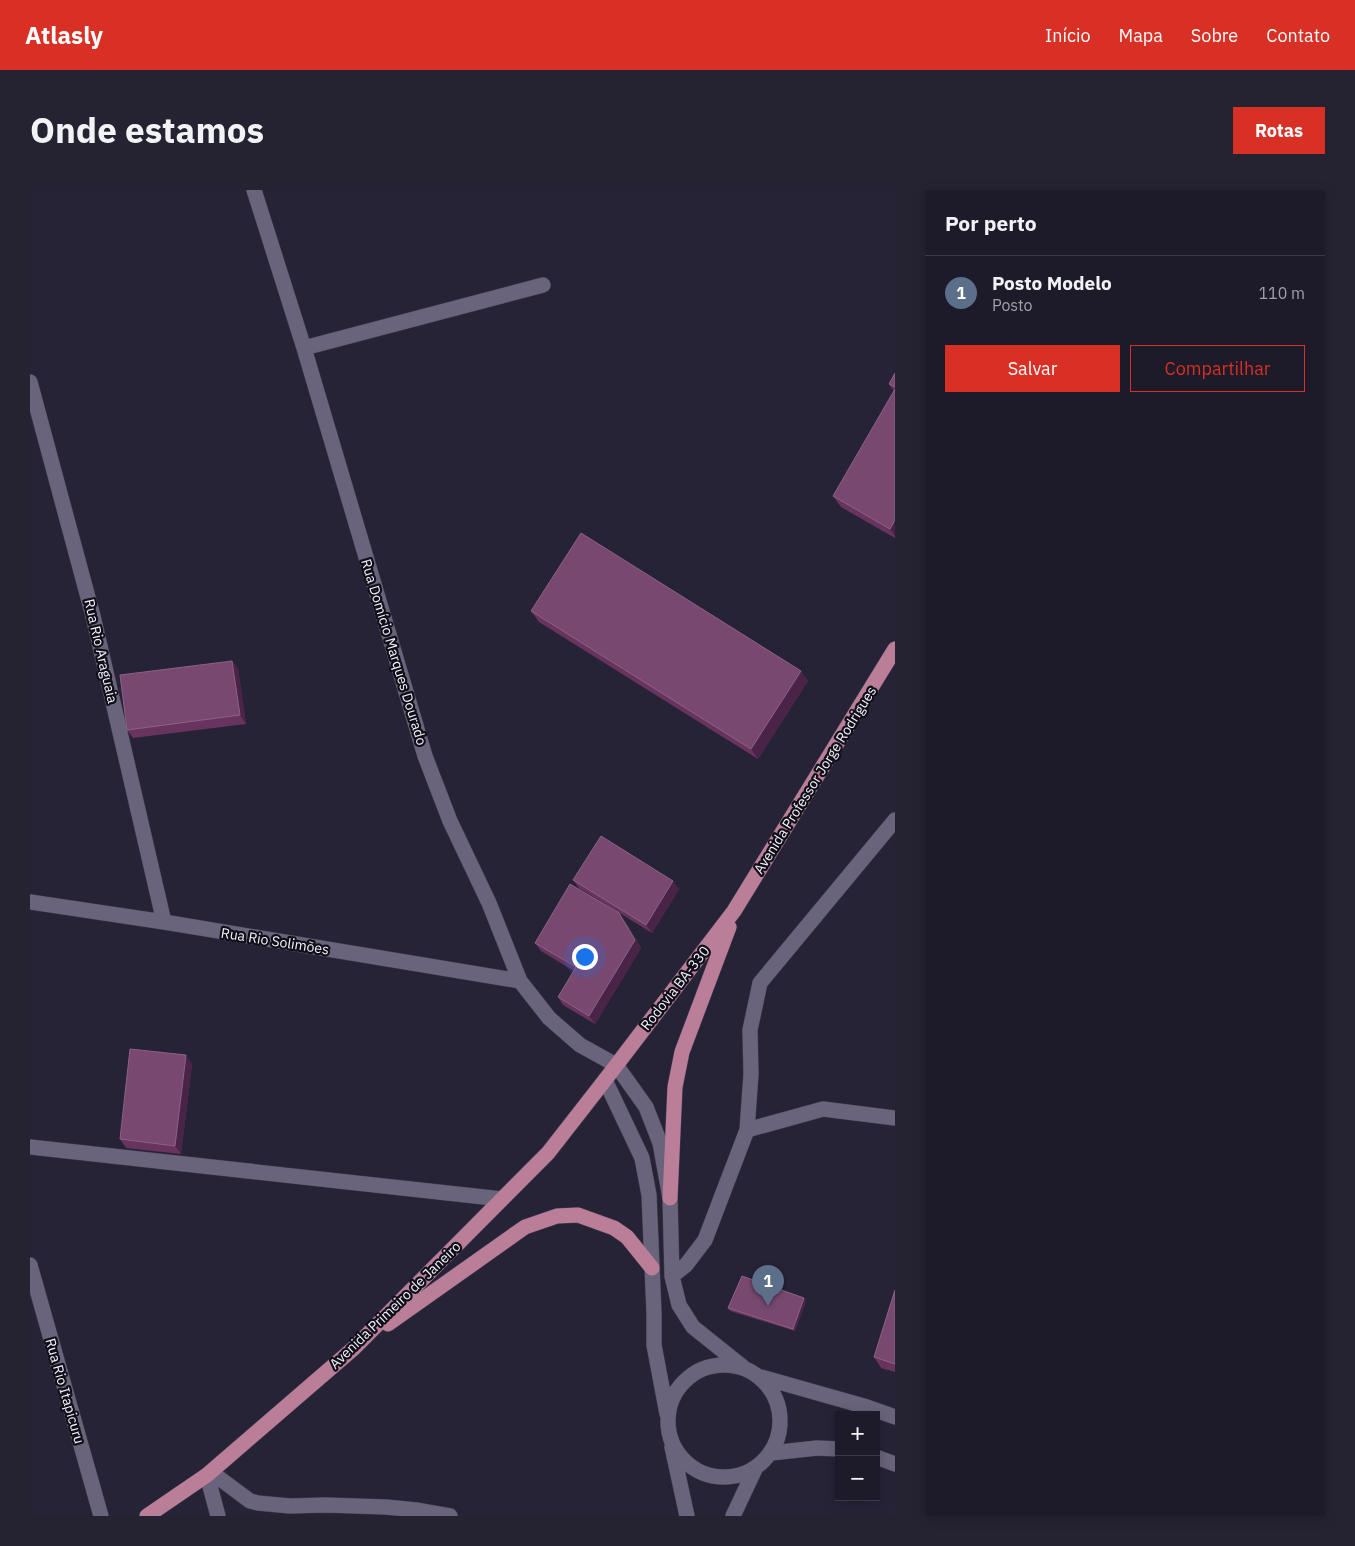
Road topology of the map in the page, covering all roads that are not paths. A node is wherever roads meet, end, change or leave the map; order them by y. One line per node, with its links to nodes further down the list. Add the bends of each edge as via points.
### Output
1 (254, 190): 3 (street, Rua Domício Marques Dourado)
2 (543, 285): 3 (street)
3 (304, 348): 10 (street, Rua Domício Marques Dourado, via 425,756)
4 (30, 382): 9 (street, Rua Rio Araguaia, via 93,616)
5 (895, 649): 8 (main road, Avenida Professor Jorge Rodrigues)
6 (895, 820): 14 (street, via 760,983 750,1030)
7 (30, 902): 9 (street, Rua Rio Solimões)
8 (734, 911): 11 (main road, Rodovia BA-330); 16 (main road, via 682,1052 676,1087)
9 (164, 922): 10 (street, Rua Rio Solimões)
10 (520, 981): 11 (street, Rua Domício Marques Dourado, via 549,1018 580,1045)
11 (616, 1065): 12 (main road, Avenida Primeiro de Janeiro); 16 (street, via 646,1107 660,1143)
12 (605, 1080): 17 (main road, Avenida Primeiro de Janeiro, via 548,1153); 19 (street, via 642,1158 649,1195)
13 (895, 1118): 14 (street, via 823,1109)
14 (747, 1130): 20 (street, via 705,1240 686,1265)
15 (30, 1147): 17 (street)
16 (670, 1198): 20 (street)
17 (502, 1199): 21 (main road, Avenida Primeiro de Janeiro)
18 (30, 1265): 33 (street, Rua Rio Itapicuru)
19 (652, 1268): 21 (main road, via 627,1237 614,1228 578,1215 557,1216 525,1228); 25 (street, via 654,1345)
20 (672, 1276): 22 (street, via 679,1304 693,1327)
21 (354, 1348): 32 (main road, Avenida Primeiro de Janeiro)
22 (743, 1367): 23 (street); 25 (street, via 717,1365 693,1374 680,1385 671,1401)
23 (761, 1378): 24 (street, via 867,1406); 28 (street, via 779,1405 781,1422)
24 (895, 1417)
25 (668, 1418): 26 (street)
26 (670, 1438): 31 (street, via 678,1453 691,1466 706,1474 740,1475); 37 (street)
27 (835, 1449): 28 (street)
28 (771, 1452): 31 (street)
29 (880, 1458): 30 (street)
30 (895, 1464)
31 (756, 1467): 38 (street)
32 (210, 1474): 34 (main road, Avenida Primeiro de Janeiro); 35 (street); 36 (street, via 258,1503 386,1507)
33 (101, 1516)
34 (147, 1516)
35 (218, 1516)
36 (450, 1516)
37 (687, 1516)
38 (733, 1516)

